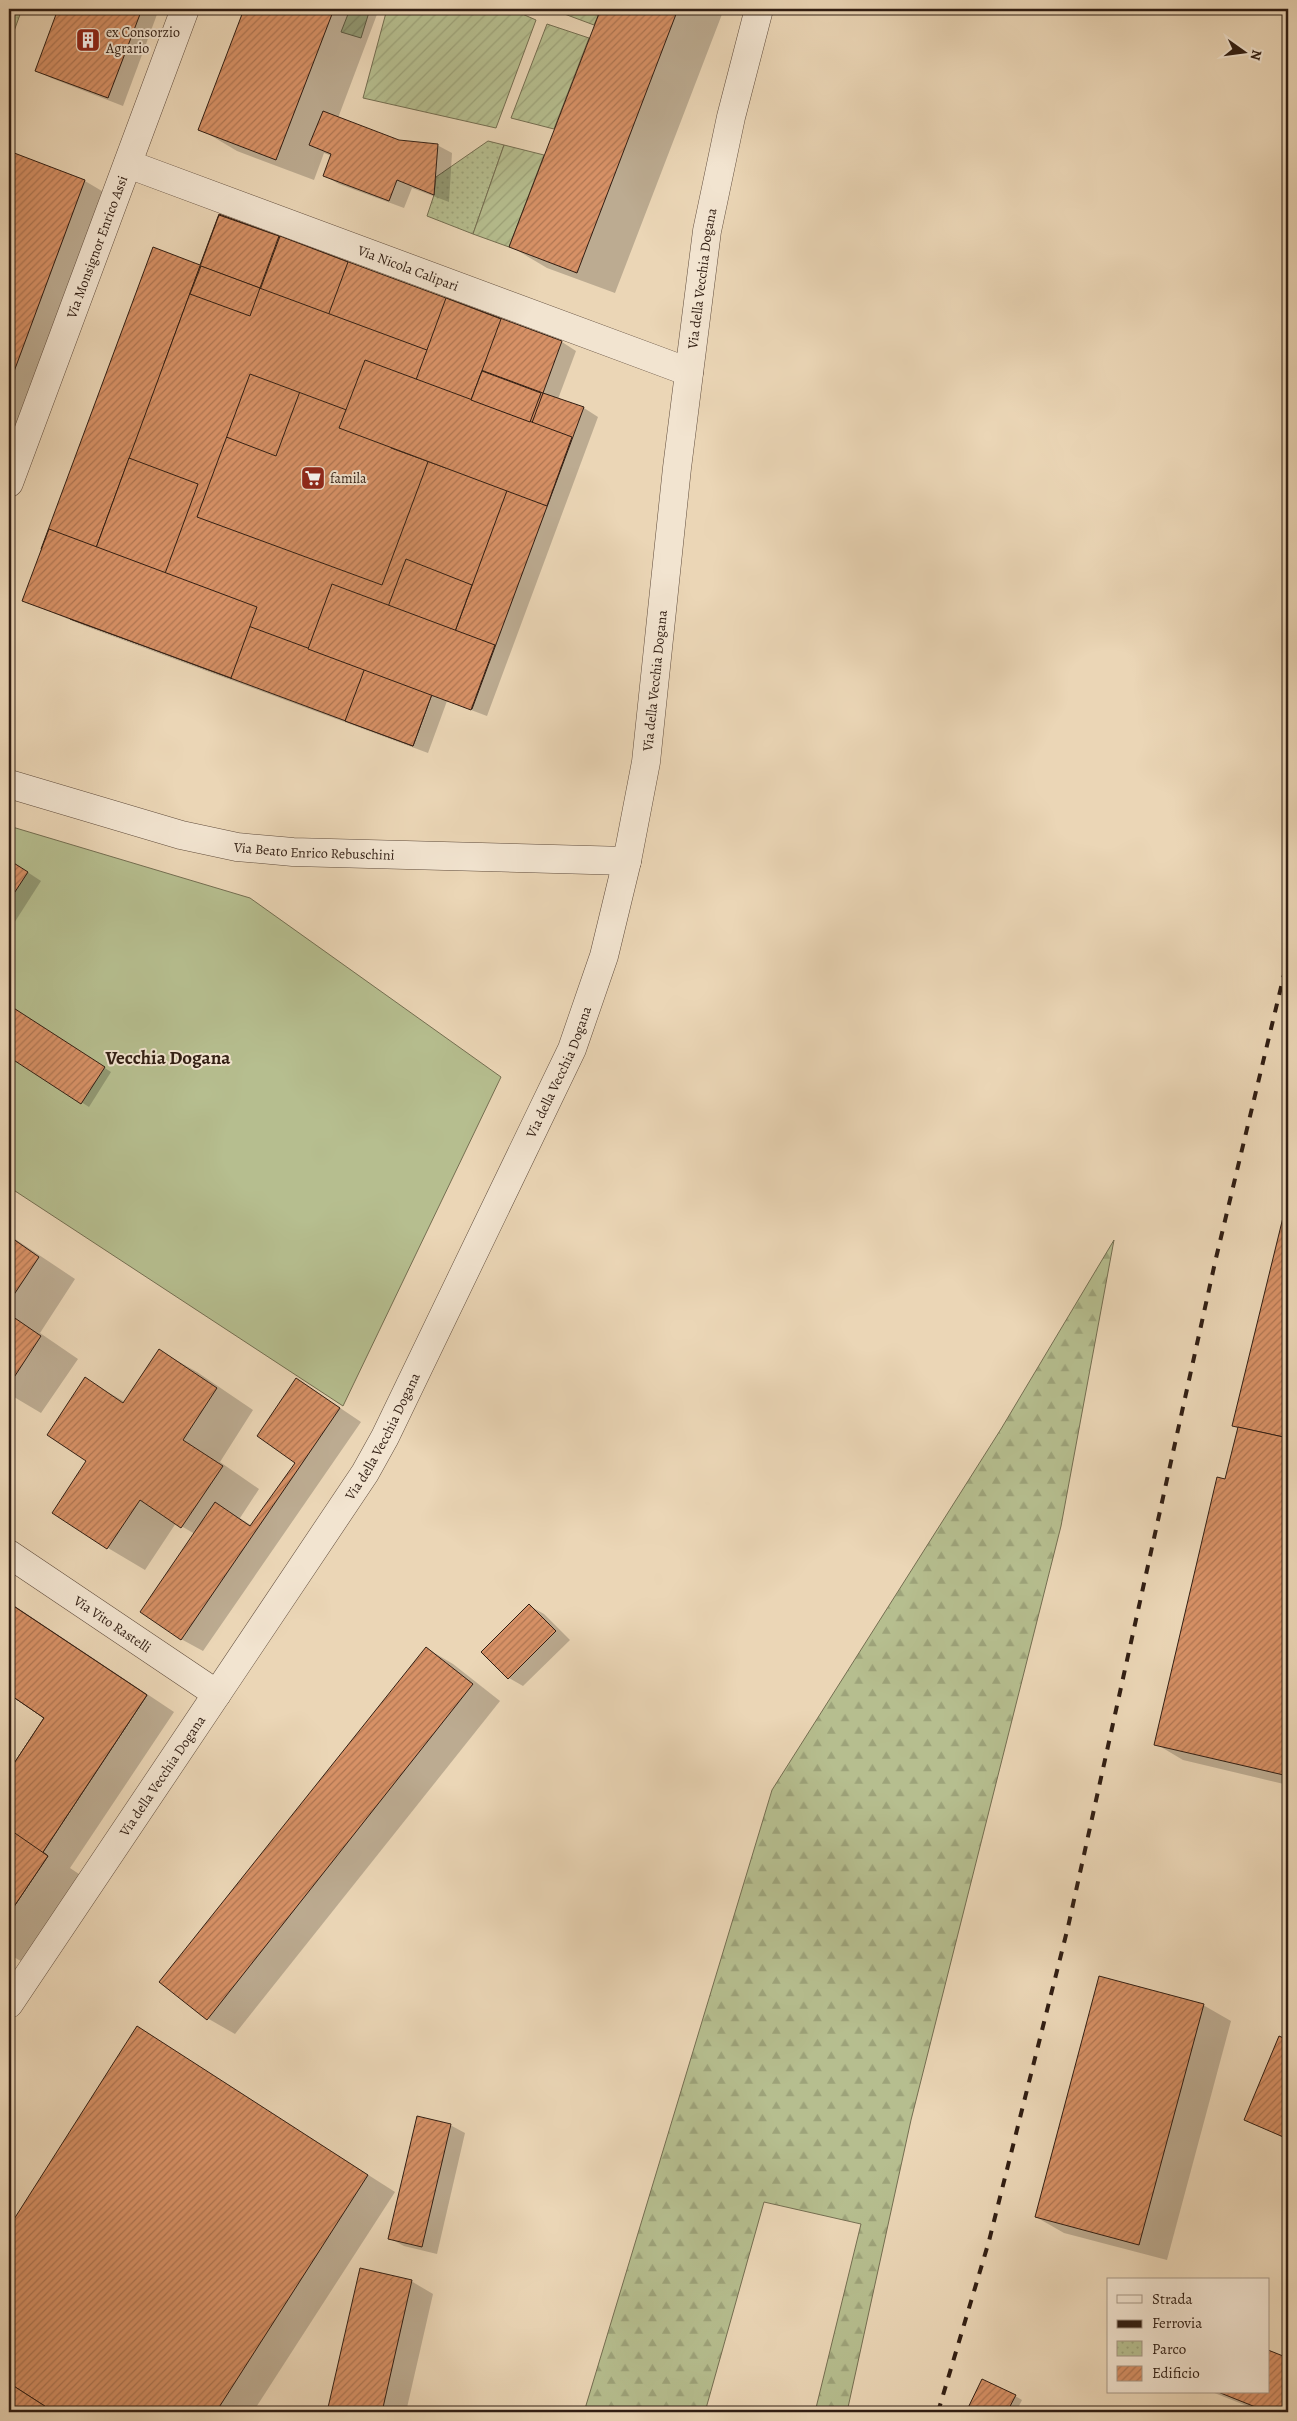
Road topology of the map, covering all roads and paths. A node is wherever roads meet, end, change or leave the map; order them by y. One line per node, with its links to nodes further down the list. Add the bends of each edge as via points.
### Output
1 (185, 9): 3 (street, Via Monsignor Enrico Assi)
2 (759, 9): 4 (street, Via della Vecchia Dogana, via 731,117 707,231)
3 (128, 164): 4 (street, Via Nicola Calipari); 5 (street, Via Monsignor Enrico Assi)
4 (689, 372): 7 (street, Via della Vecchia Dogana, via 646,762)
5 (9, 483)
6 (9, 784): 7 (street, Via Beato Enrico Rebuschini, via 181,835 237,847 293,852)
7 (627, 861): 9 (street, Via della Vecchia Dogana, via 604,956 572,1049 385,1437 365,1473)
8 (9, 1554): 9 (street, Via Vito Rastelli)
9 (218, 1694): 10 (street, Via della Vecchia Dogana)
10 (9, 2004)

